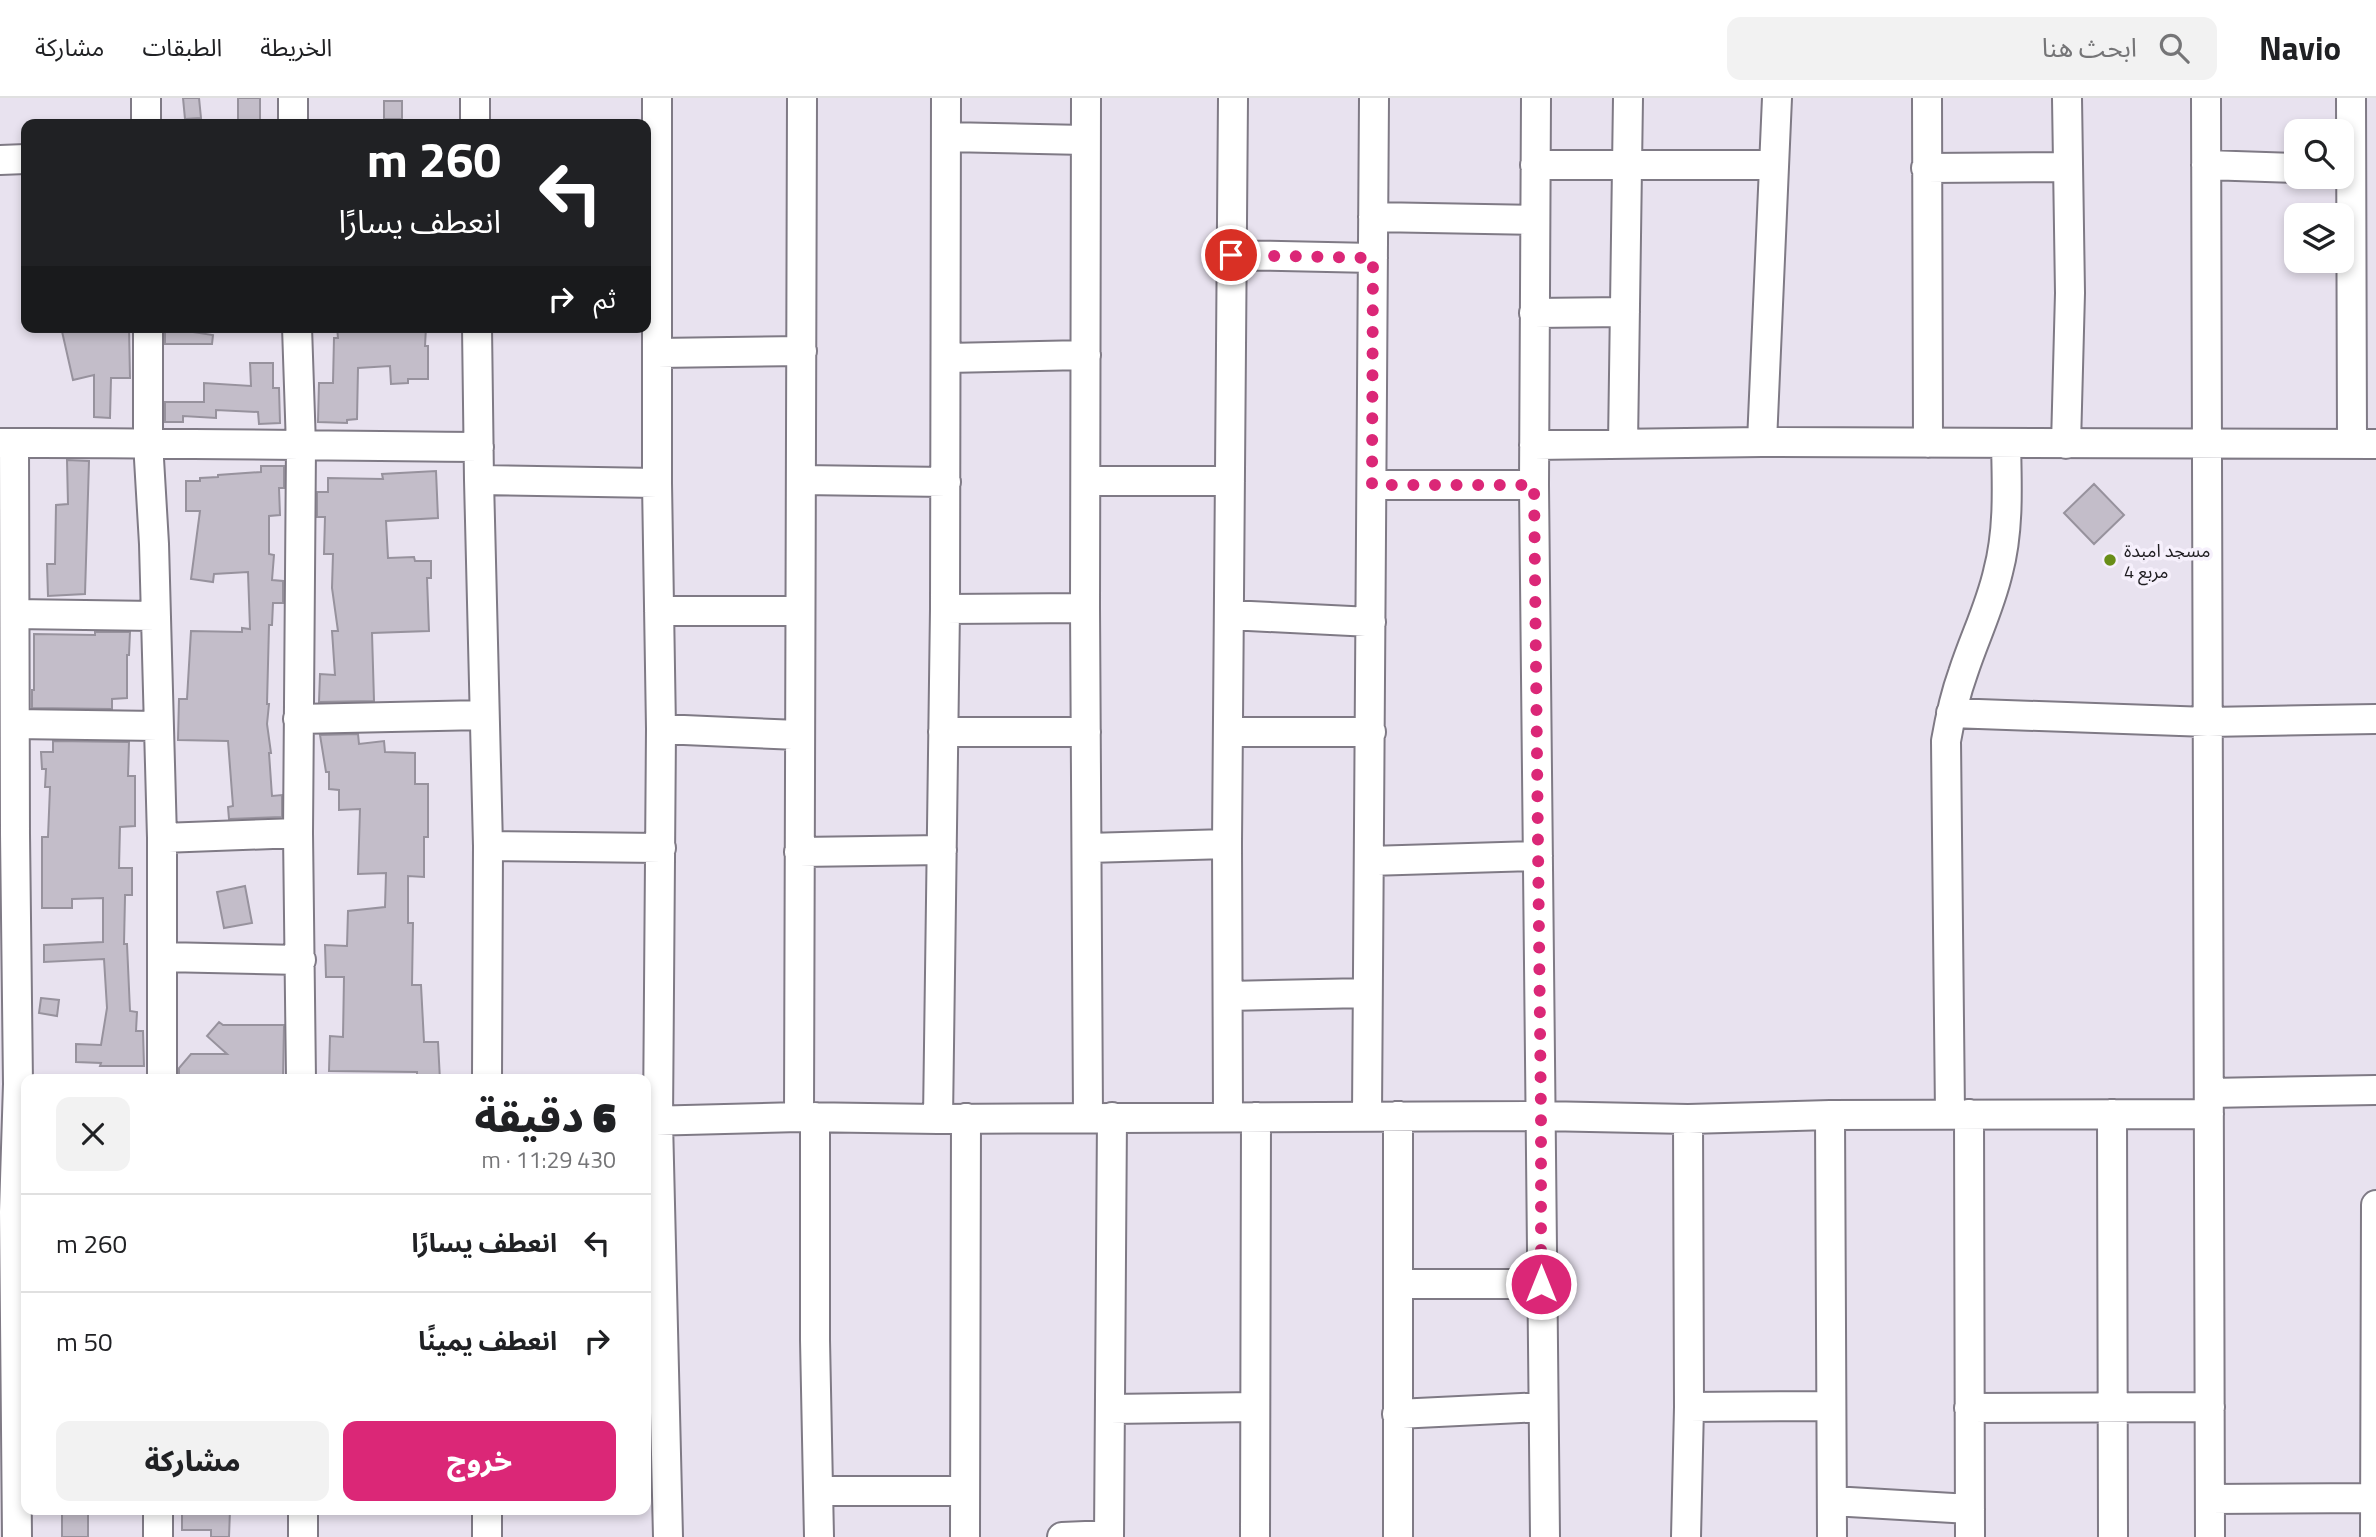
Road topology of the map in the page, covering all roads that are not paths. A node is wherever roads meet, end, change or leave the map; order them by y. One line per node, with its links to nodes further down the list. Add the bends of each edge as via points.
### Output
1 (146, 98): 17 (street)
2 (293, 98): 18 (street)
3 (475, 98): 19 (street)
4 (657, 98): 43 (street)
5 (802, 98): 42 (street)
6 (946, 98): 21 (street)
7 (1086, 98): 22 (street)
8 (1233, 98): 35 (street)
9 (1374, 98): 33 (street)
10 (1536, 98): 26 (street)
11 (1628, 98): 25 (street)
12 (1777, 98): 27 (street)
13 (1927, 98): 29 (street)
14 (2067, 98): 30 (street)
15 (2206, 98): 28 (street)
16 (2351, 98): 20 (street)
17 (146, 119)
18 (293, 119)
19 (475, 119)
20 (2350, 119)
21 (946, 137): 22 (street); 45 (street)
22 (1085, 140): 44 (street)
23 (21, 159): 24 (street)
24 (0, 160)
25 (1627, 163): 26 (street); 27 (street); 37 (street)
26 (1535, 165): 34 (street)
27 (1774, 165): 47 (street)
28 (2206, 165): 31 (street); 53 (street)
29 (1926, 167): 30 (street); 49 (street)
30 (2067, 167): 52 (street)
31 (2284, 168)
32 (2348, 189): 54 (street)
33 (1373, 217): 34 (street); 36 (street)
34 (1534, 220): 38 (street)
35 (1231, 255): 36 (street); 61 (street)
36 (1373, 258): 64 (street)
37 (1625, 312): 38 (street); 50 (street)
38 (1534, 313): 55 (street)
39 (148, 333): 46 (street)
40 (297, 333): 56 (street)
41 (477, 333): 57 (street)
42 (802, 351): 43 (street); 59 (street)
43 (657, 353): 63 (street)
44 (1086, 355): 45 (street); 60 (street)
45 (947, 358): 62 (street)
46 (148, 442): 48 (street); 56 (street); 72 (street)
47 (1762, 442): 49 (street); 50 (street)
48 (7, 443): 70 (street)
49 (1928, 443): 51 (street)
50 (1623, 444): 55 (street)
51 (2007, 444): 52 (street); 74 (street, via 1999,571)
52 (2066, 444): 53 (street)
53 (2207, 444): 54 (street); 78 (street)
54 (2364, 444)
55 (1534, 445): 65 (street)
56 (300, 446): 57 (street); 76 (street)
57 (479, 447): 58 (street)
58 (479, 480): 63 (street); 75 (street)
59 (802, 480): 62 (street); 69 (street)
60 (1086, 481): 61 (street); 67 (street)
61 (1230, 481): 71 (street)
62 (946, 482): 66 (street)
63 (657, 483): 68 (street)
64 (1372, 485): 65 (street); 73 (street)
65 (1534, 485): 96 (street)
66 (945, 608): 67 (street); 82 (street)
67 (1085, 608): 83 (street)
68 (659, 611): 69 (street); 81 (street)
69 (799, 611): 86 (street)
70 (15, 614): 72 (street); 79 (street)
71 (1229, 615): 73 (street); 84 (street)
72 (155, 616): 80 (street)
73 (1371, 622): 85 (street)
74 (1951, 713): 78 (street); 110 (street, via 1947,741)
75 (484, 715): 76 (street); 91 (street)
76 (298, 719): 87 (street)
77 (2376, 719): 78 (street)
78 (2208, 722): 109 (street)
79 (15, 724): 80 (street); 88 (street)
80 (158, 726): 89 (street)
81 (661, 729): 86 (street); 92 (street)
82 (943, 732): 83 (street); 94 (street)
83 (1086, 732): 93 (street)
84 (1228, 732): 85 (street); 90 (street)
85 (1371, 732): 97 (street)
86 (798, 735): 95 (street)
87 (298, 833): 89 (street); 99 (street)
88 (7, 834): 100 (street)
89 (162, 838): 98 (street)
90 (1227, 844): 93 (street); 102 (street)
91 (488, 846): 92 (street); 105 (street)
92 (661, 848): 122 (street)
93 (1088, 848): 117 (street)
94 (942, 850): 95 (street); 120 (street)
95 (799, 852): 116 (street)
96 (1538, 856): 97 (street); 115 (street)
97 (1368, 861): 101 (street)
98 (162, 957): 99 (street); 103 (street)
99 (301, 960): 104 (street)
100 (8, 969): 106 (street)
101 (1367, 993): 102 (street); 113 (street)
102 (1228, 996): 118 (street)
103 (162, 1074)
104 (301, 1074)
105 (488, 1074)
106 (21, 1076)
107 (2376, 1090): 109 (street)
108 (21, 1093): 124 (street)
109 (2209, 1104): 111 (street); 133 (street)
110 (1960, 1114): 111 (street); 112 (street); 134 (street)
111 (2112, 1114): 132 (street)
112 (1830, 1115): 121 (street); 128 (street)
113 (1367, 1116): 114 (street); 118 (street)
114 (1398, 1116): 115 (street); 125 (street)
115 (1541, 1116): 121 (street); 126 (street)
116 (807, 1117): 120 (street); 122 (street); 140 (street)
117 (1100, 1117): 118 (street); 119 (street); 135 (street)
118 (1242, 1117): 129 (street)
119 (966, 1118): 120 (street); 141 (street)
120 (938, 1119)
121 (1688, 1119): 131 (street)
122 (652, 1121): 137 (street)
123 (2376, 1205): 127 (street)
124 (7, 1212): 138 (street)
125 (1398, 1284): 126 (street); 136 (street)
126 (1541, 1284): 130 (street)
127 (2376, 1343): 142 (street)
128 (1830, 1406): 131 (street); 145 (street)
129 (1255, 1407): 135 (street); 159 (street)
130 (1543, 1407): 136 (street); 161 (street)
131 (1689, 1407): 162 (street)
132 (2113, 1407): 133 (street); 134 (street); 164 (street)
133 (2210, 1407): 144 (street)
134 (1969, 1408): 149 (street)
135 (1110, 1409): 150 (street)
136 (1397, 1415): 160 (street)
137 (655, 1417): 155 (street)
138 (8, 1425): 139 (street)
139 (21, 1484)
140 (819, 1491): 141 (street); 156 (street)
141 (965, 1491): 157 (street)
142 (2375, 1498): 144 (street); 166 (street)
143 (21, 1499): 151 (street)
144 (2210, 1499): 165 (street)
145 (1832, 1501): 149 (street); 163 (street)
146 (158, 1515): 152 (street)
147 (303, 1515): 153 (street)
148 (487, 1515): 154 (street)
149 (1970, 1523)
150 (1109, 1536): 158 (street)
151 (17, 1537)
152 (158, 1537)
153 (303, 1537)
154 (486, 1537)
155 (668, 1537)
156 (819, 1537)
157 (965, 1537)
158 (1062, 1537)
159 (1255, 1537)
160 (1398, 1537)
161 (1545, 1537)
162 (1686, 1537)
163 (1832, 1537)
164 (2113, 1537)
165 (2210, 1537)
166 (2375, 1537)

